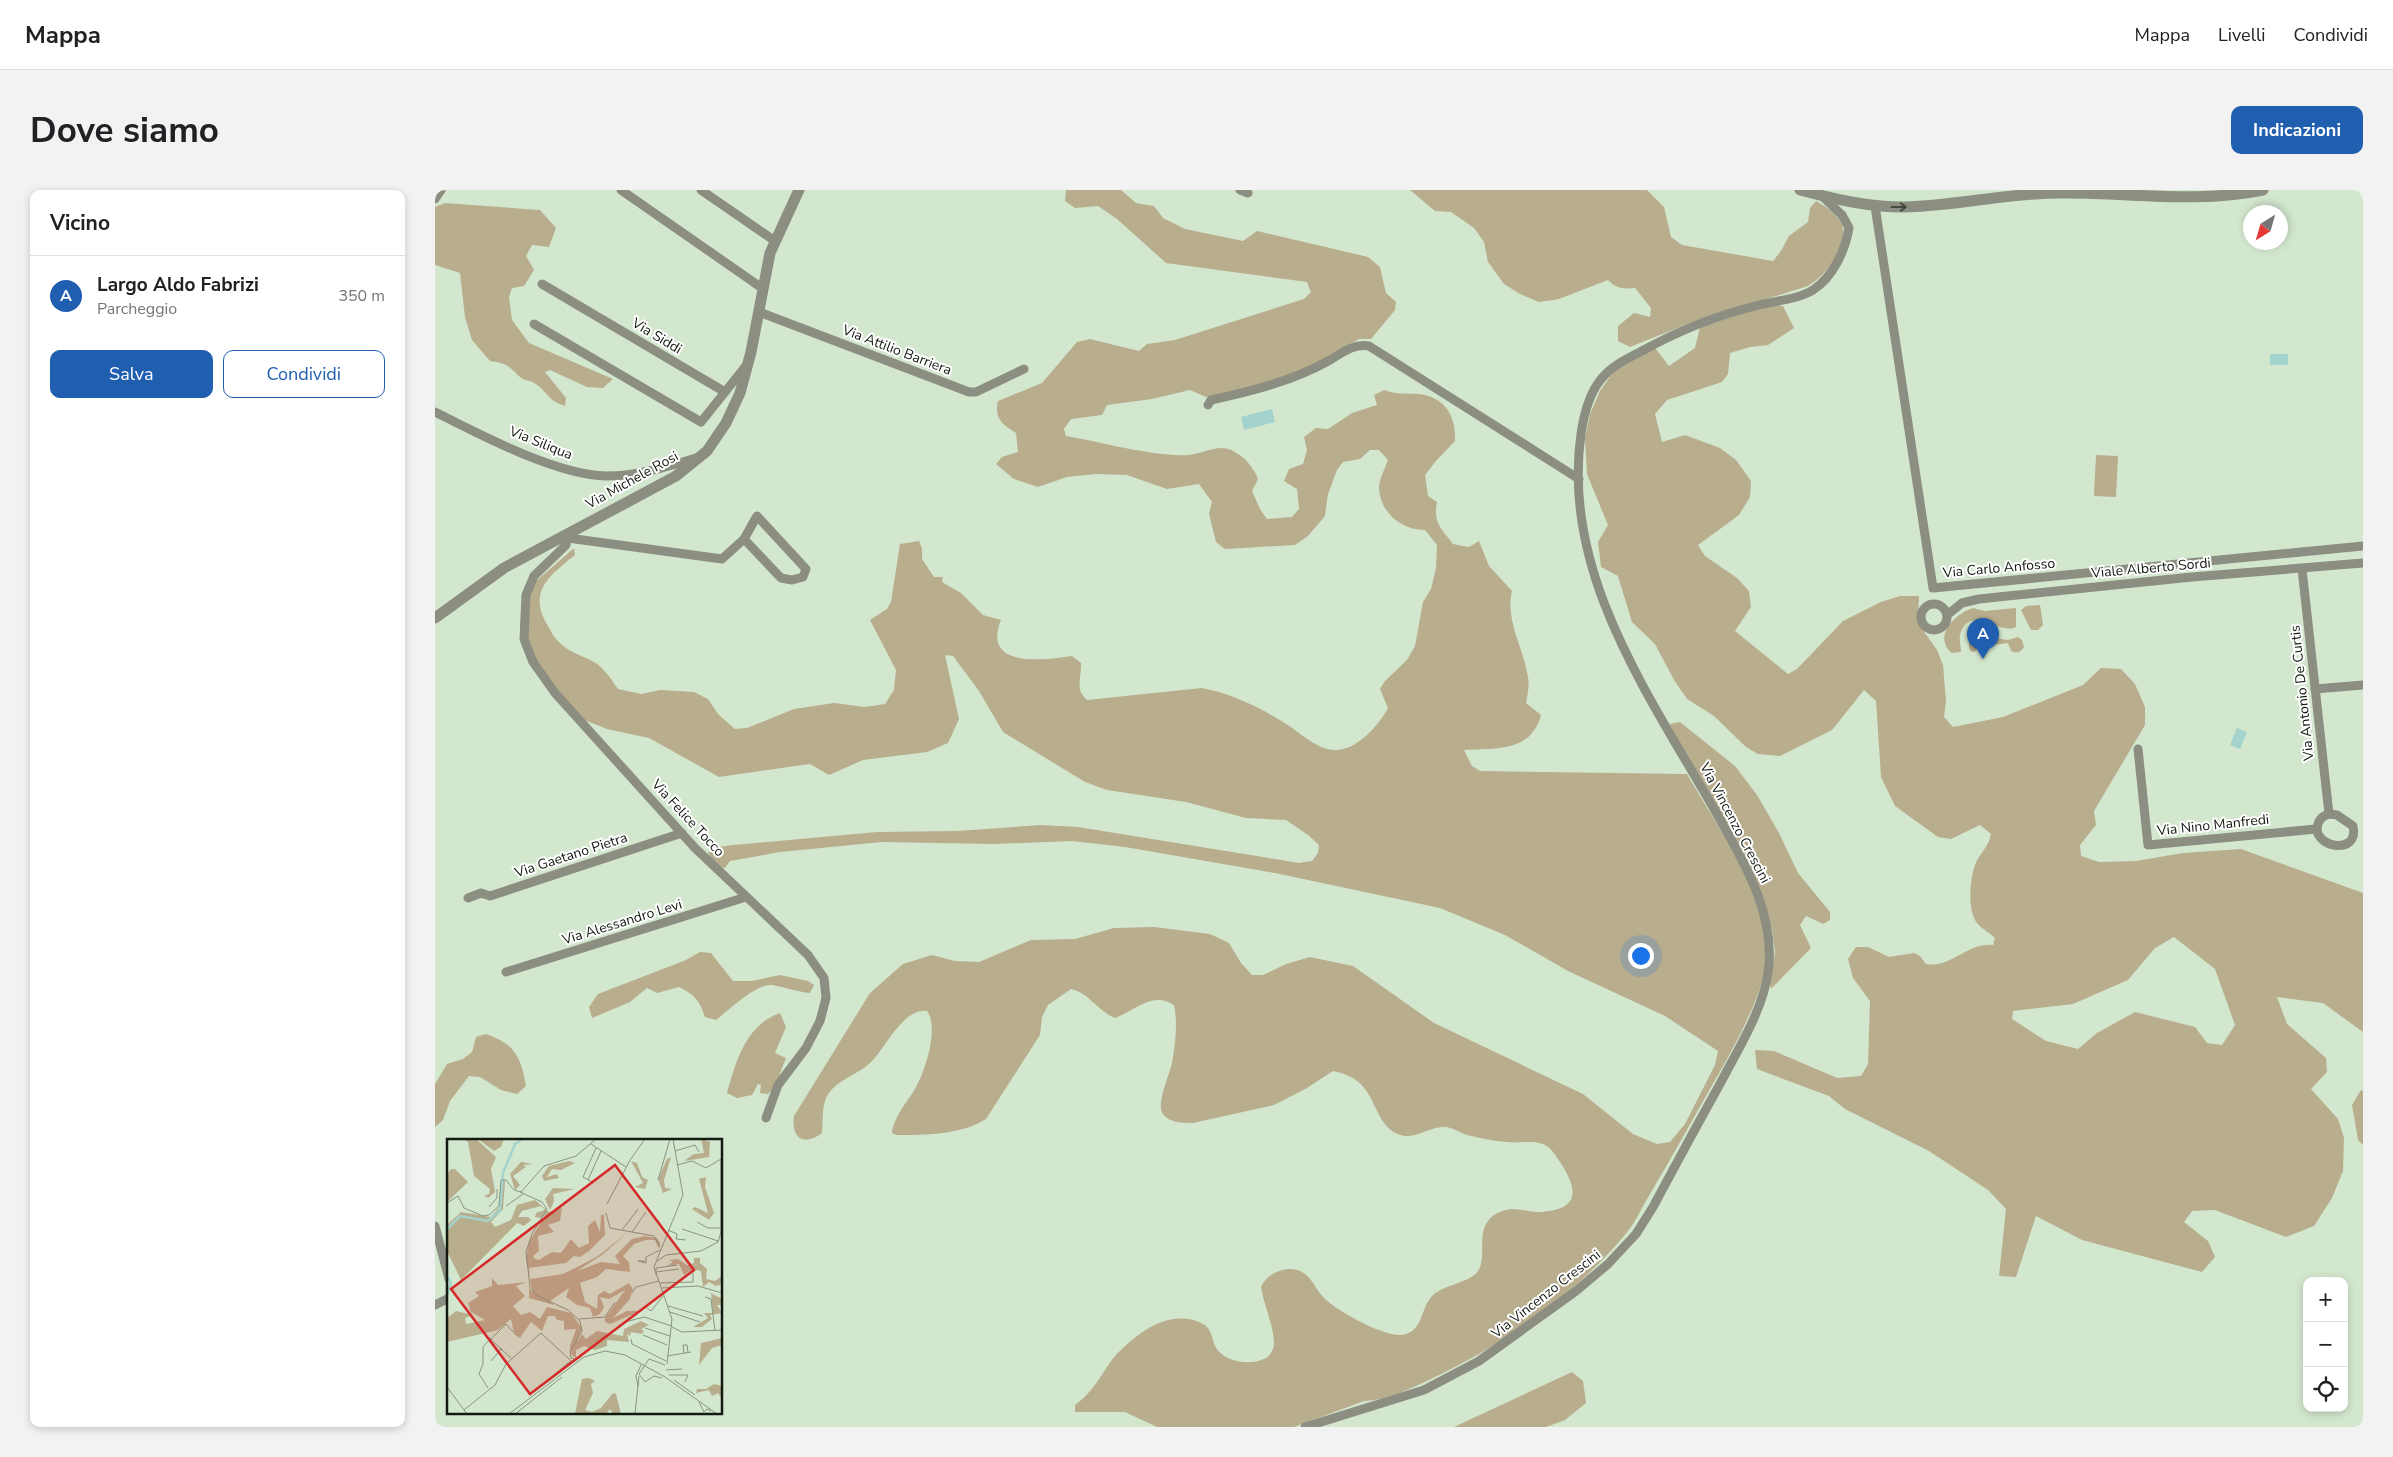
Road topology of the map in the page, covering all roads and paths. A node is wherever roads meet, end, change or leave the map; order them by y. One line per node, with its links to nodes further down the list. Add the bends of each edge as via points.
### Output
1 (441, 190): 8 (street)
2 (621, 190): 12 (street)
3 (701, 190): 10 (street)
4 (799, 190): 10 (street, Via Michele Rosi)
5 (1800, 190): 7 (street)
6 (2263, 190): 9 (street, one-way to 6, via 1927,205 2057,193 2202,197)
7 (1822, 196): 9 (street); 21 (street, Via Vincenzo Crescini, via 1843,215 1849,226 1840,255 1827,276 1804,294 1735,311 1689,327 1608,371 1588,401 1581,436)
8 (435, 199)
9 (1875, 206): 29 (street, Via Carlo Anfosso)
10 (775, 240): 12 (street, Via Michele Rosi)
11 (542, 284): 17 (street, Via Siddi)
12 (762, 288): 13 (street, Via Michele Rosi)
13 (759, 312): 15 (street, Via Michele Rosi); 16 (street, Via Attilio Barriera, via 969,392 977,392)
14 (534, 324): 17 (street, via 701,422)
15 (749, 363): 17 (street); 20 (street, Via Michele Rosi, via 730,416)
16 (1024, 368)
17 (725, 392)
18 (1208, 405): 21 (street, via 1211,400 1275,384 1320,366 1355,346 1369,346)
19 (435, 412): 20 (street, Via Siliqua, via 544,462 590,474 641,473)
20 (701, 456): 22 (street, Via Michele Rosi, via 675,476)
21 (1579, 479): 49 (street, Via Vincenzo Crescini, via 1589,562 1609,615 1634,669 1735,846 1758,895 1769,938 1765,986 1747,1032 1653,1207 1621,1252 1506,1344 1461,1372 1406,1396)
22 (568, 536): 23 (street, via 722,559); 32 (street, Via Michele Rosi, via 504,568); 40 (street, Via Felice Tocco, via 565,547 537,573 529,586 523,633 527,651 555,693)
23 (744, 539): 23 (street, via 757,516 806,569 803,576 792,580 781,578)
24 (2363, 546): 25 (street, Via Carlo Anfosso)
25 (2190, 563): 28 (street); 29 (street, Via Carlo Anfosso)
26 (2363, 563): 27 (street, Viale Alberto Sordi)
27 (2301, 569): 28 (street, Viale Alberto Sordi); 34 (street, Via Antonio De Curtis)
28 (2192, 577): 31 (street, Viale Alberto Sordi, via 1979,599 1962,603)
29 (1933, 588): 30 (street)
30 (1933, 604): 31 (street, via 1942,607); 31 (street, via 1921,614 1925,627 1933,631 1941,629)
31 (1947, 615)
32 (435, 618)
33 (2363, 685): 34 (street)
34 (2315, 689): 36 (street, Via Antonio De Curtis)
35 (2138, 749): 39 (street, Via Nino Manfredi, via 2148,845)
36 (2329, 814): 38 (street, via 2337,815); 39 (street, via 2318,821)
37 (2363, 824): 38 (street)
38 (2353, 826): 39 (street, via 2355,833 2351,841 2335,846 2320,838)
39 (2316, 829)
40 (682, 833): 41 (street, Via Felice Tocco); 42 (street, Via Gaetano Pietra, via 490,896 481,893)
41 (746, 897): 43 (street, Via Alessandro Levi); 44 (street, Via Felice Tocco, via 814,960 826,987 823,1012 816,1031 778,1085)
42 (468, 898)
43 (506, 972)
44 (766, 1118)
45 (435, 1226): 46 (street)
46 (447, 1271)
47 (447, 1299): 48 (street)
48 (435, 1305)
49 (1305, 1427)

